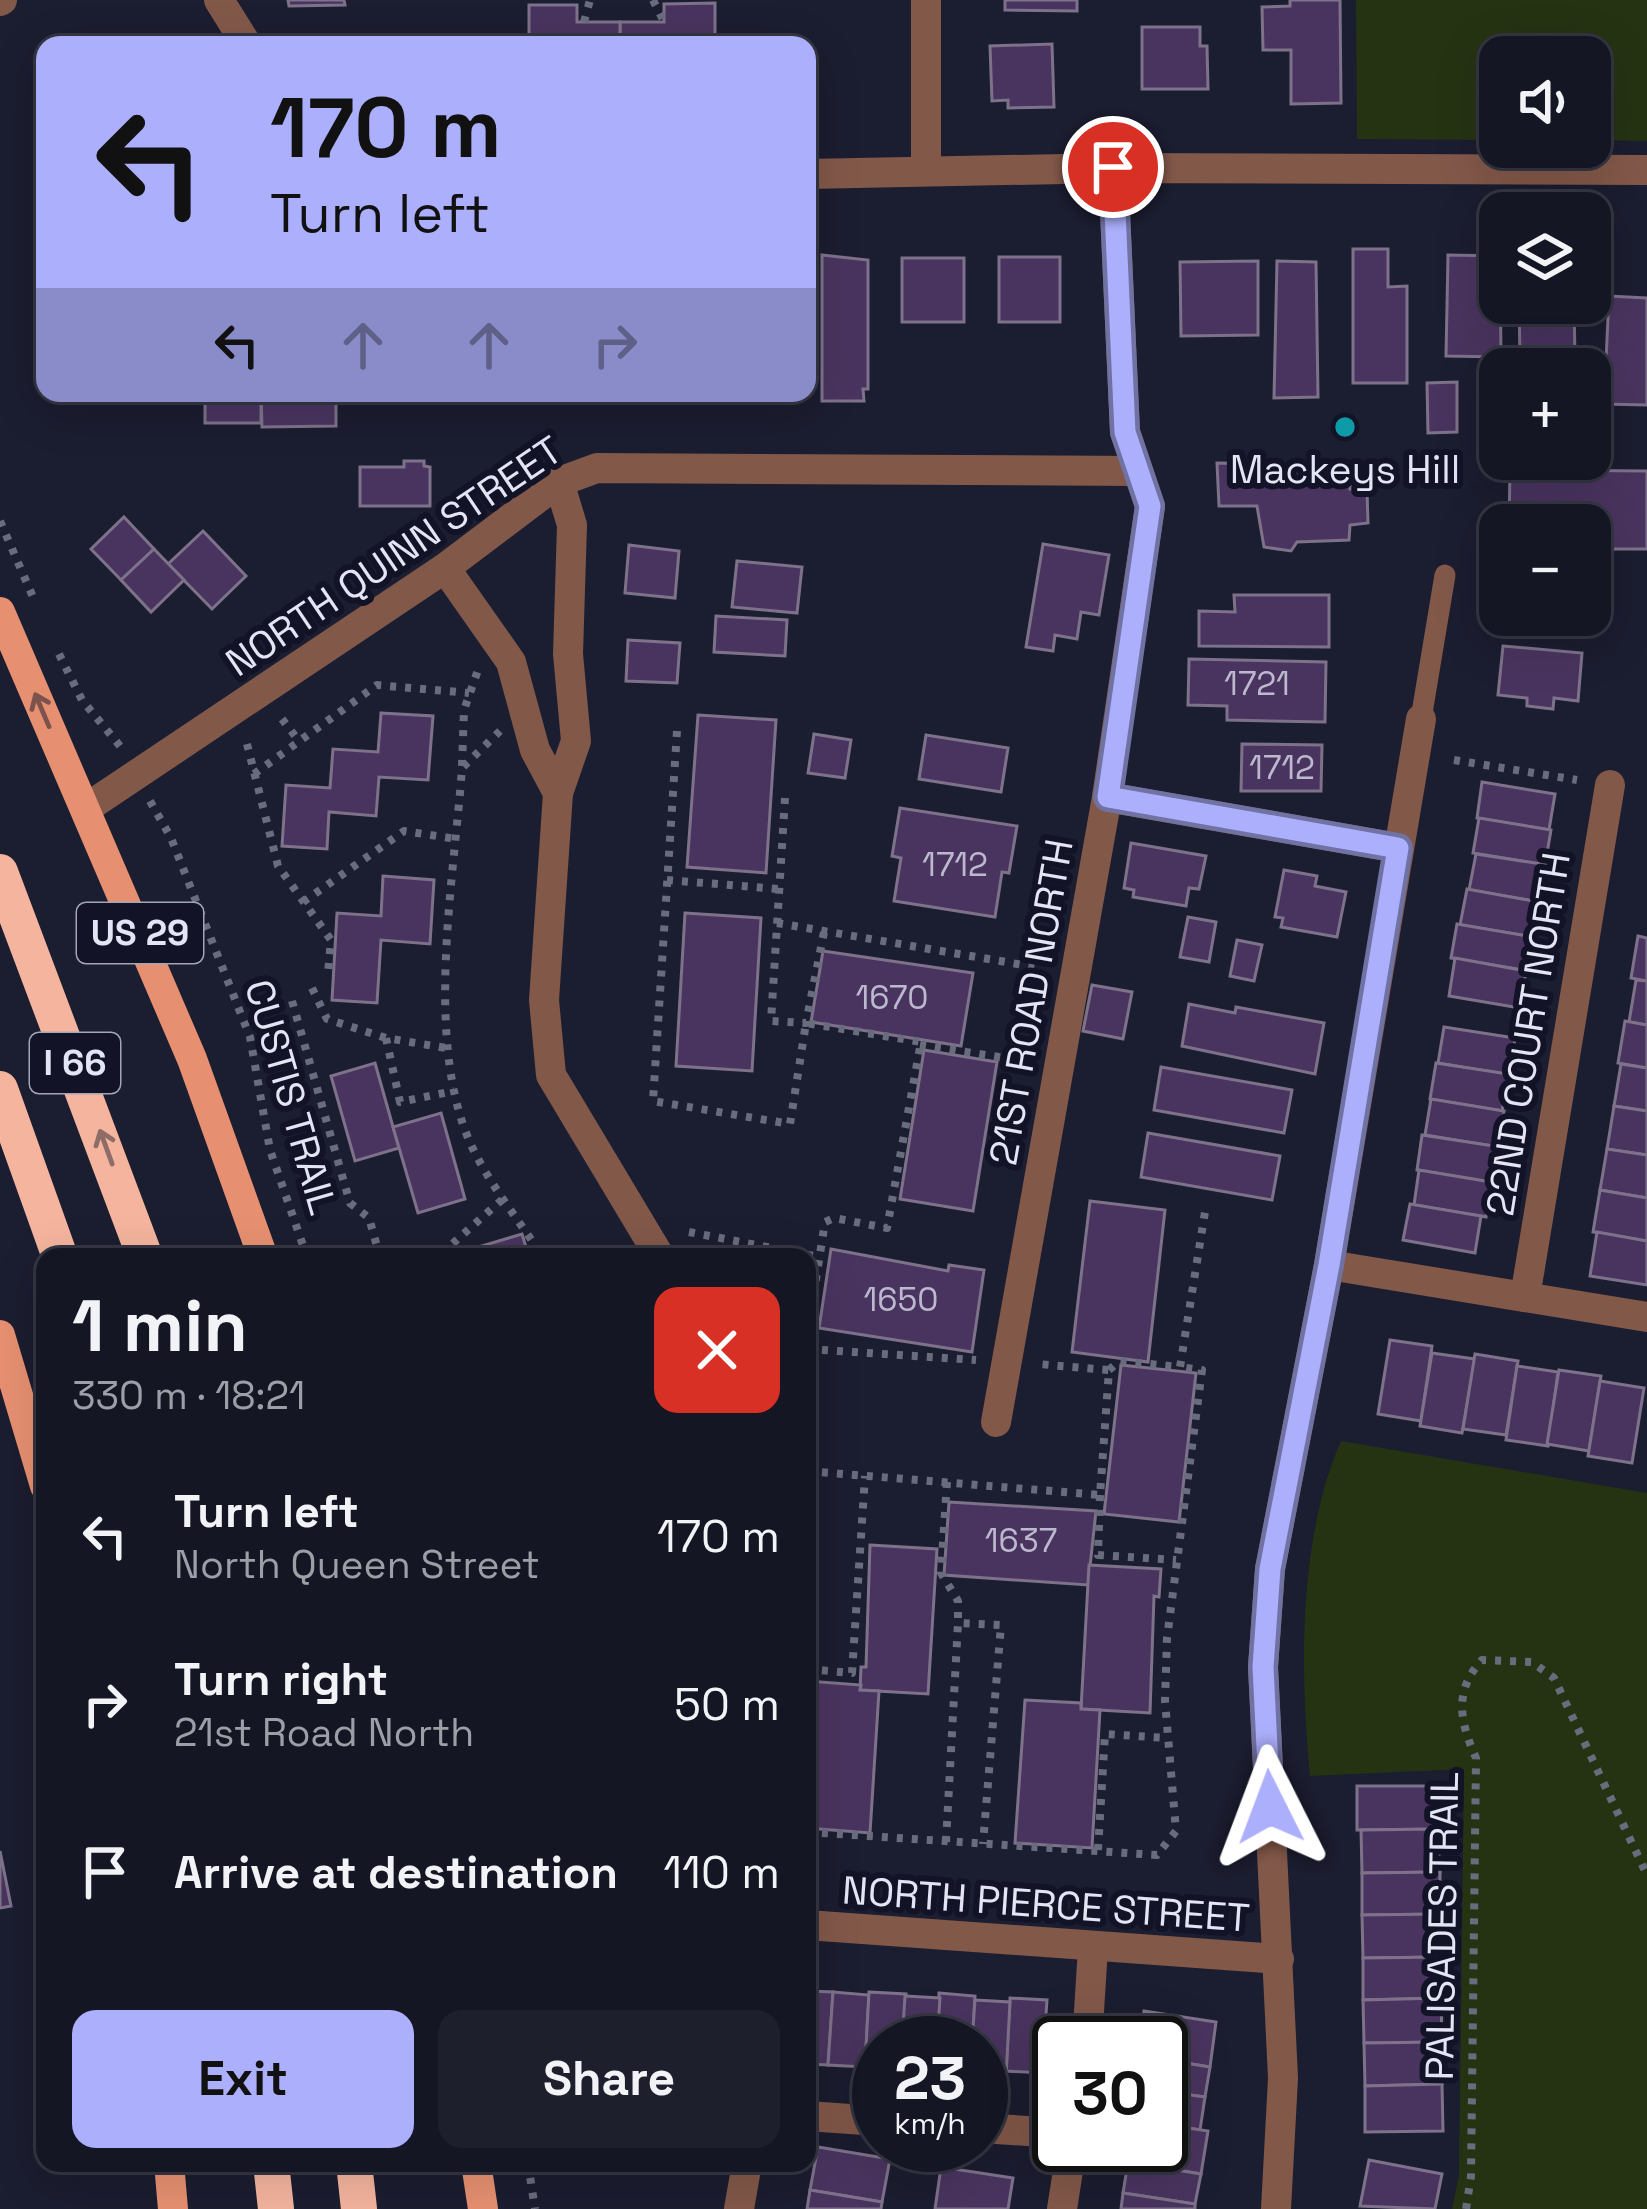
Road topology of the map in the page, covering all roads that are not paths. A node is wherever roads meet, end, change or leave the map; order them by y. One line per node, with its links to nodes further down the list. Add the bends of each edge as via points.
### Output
1 (219, 0): 3 (street)
2 (926, 0): 5 (street)
3 (241, 36)
4 (1113, 167): 5 (street); 6 (street); 8 (street, 21ST ROAD NORTH, via 1125,432)
5 (926, 170): 7 (street)
6 (1647, 170)
7 (816, 174)
8 (1138, 471): 9 (street, NORTH QUINN STREET, via 597,468); 16 (street, 21ST ROAD NORTH, via 1150,506)
9 (559, 482): 10 (street, NORTH QUINN STREET); 15 (street, via 572,525 568,654 576,741)
10 (445, 568): 15 (street, via 511,662 535,750); 17 (street, NORTH QUINN STREET)
11 (1445, 574): 13 (lane)
12 (0, 612): 17 (main road, US 29, one-way to 12)
13 (1421, 719): 18 (street)
14 (1610, 785): 26 (street, 22ND COURT NORTH)
15 (558, 793): 24 (street, via 544,1000 550,1075)
16 (1108, 797): 18 (street); 29 (street, 21ST ROAD NORTH)
17 (85, 809): 23 (main road, US 29, via 192,1059)
18 (1398, 848): 25 (street)
19 (0, 872): 22 (highway, I 66, one-way to 19)
20 (0, 1089): 21 (highway, I 66)
21 (57, 1248)
22 (142, 1248)
23 (260, 1248)
24 (655, 1248)
25 (1329, 1265): 26 (street); 33 (street, via 1270,1569 1263,1667)
26 (1525, 1297): 27 (street)
27 (1647, 1317)
28 (0, 1335): 30 (main road)
29 (996, 1422)
30 (36, 1456)
31 (816, 1926): 32 (street, NORTH PIERCE STREET)
32 (1093, 1948): 33 (street, NORTH PIERCE STREET); 34 (street)
33 (1280, 1959): 49 (street)
34 (1089, 2016)
35 (816, 2117): 36 (street)
36 (852, 2119)
37 (170, 2172): 43 (main road)
38 (272, 2172): 44 (highway)
39 (355, 2172): 45 (highway)
40 (477, 2172): 46 (main road)
41 (745, 2172): 47 (street)
42 (1068, 2172): 48 (street)
43 (173, 2209)
44 (276, 2209)
45 (359, 2209)
46 (483, 2209)
47 (739, 2209)
48 (1062, 2209)
49 (1276, 2209)

